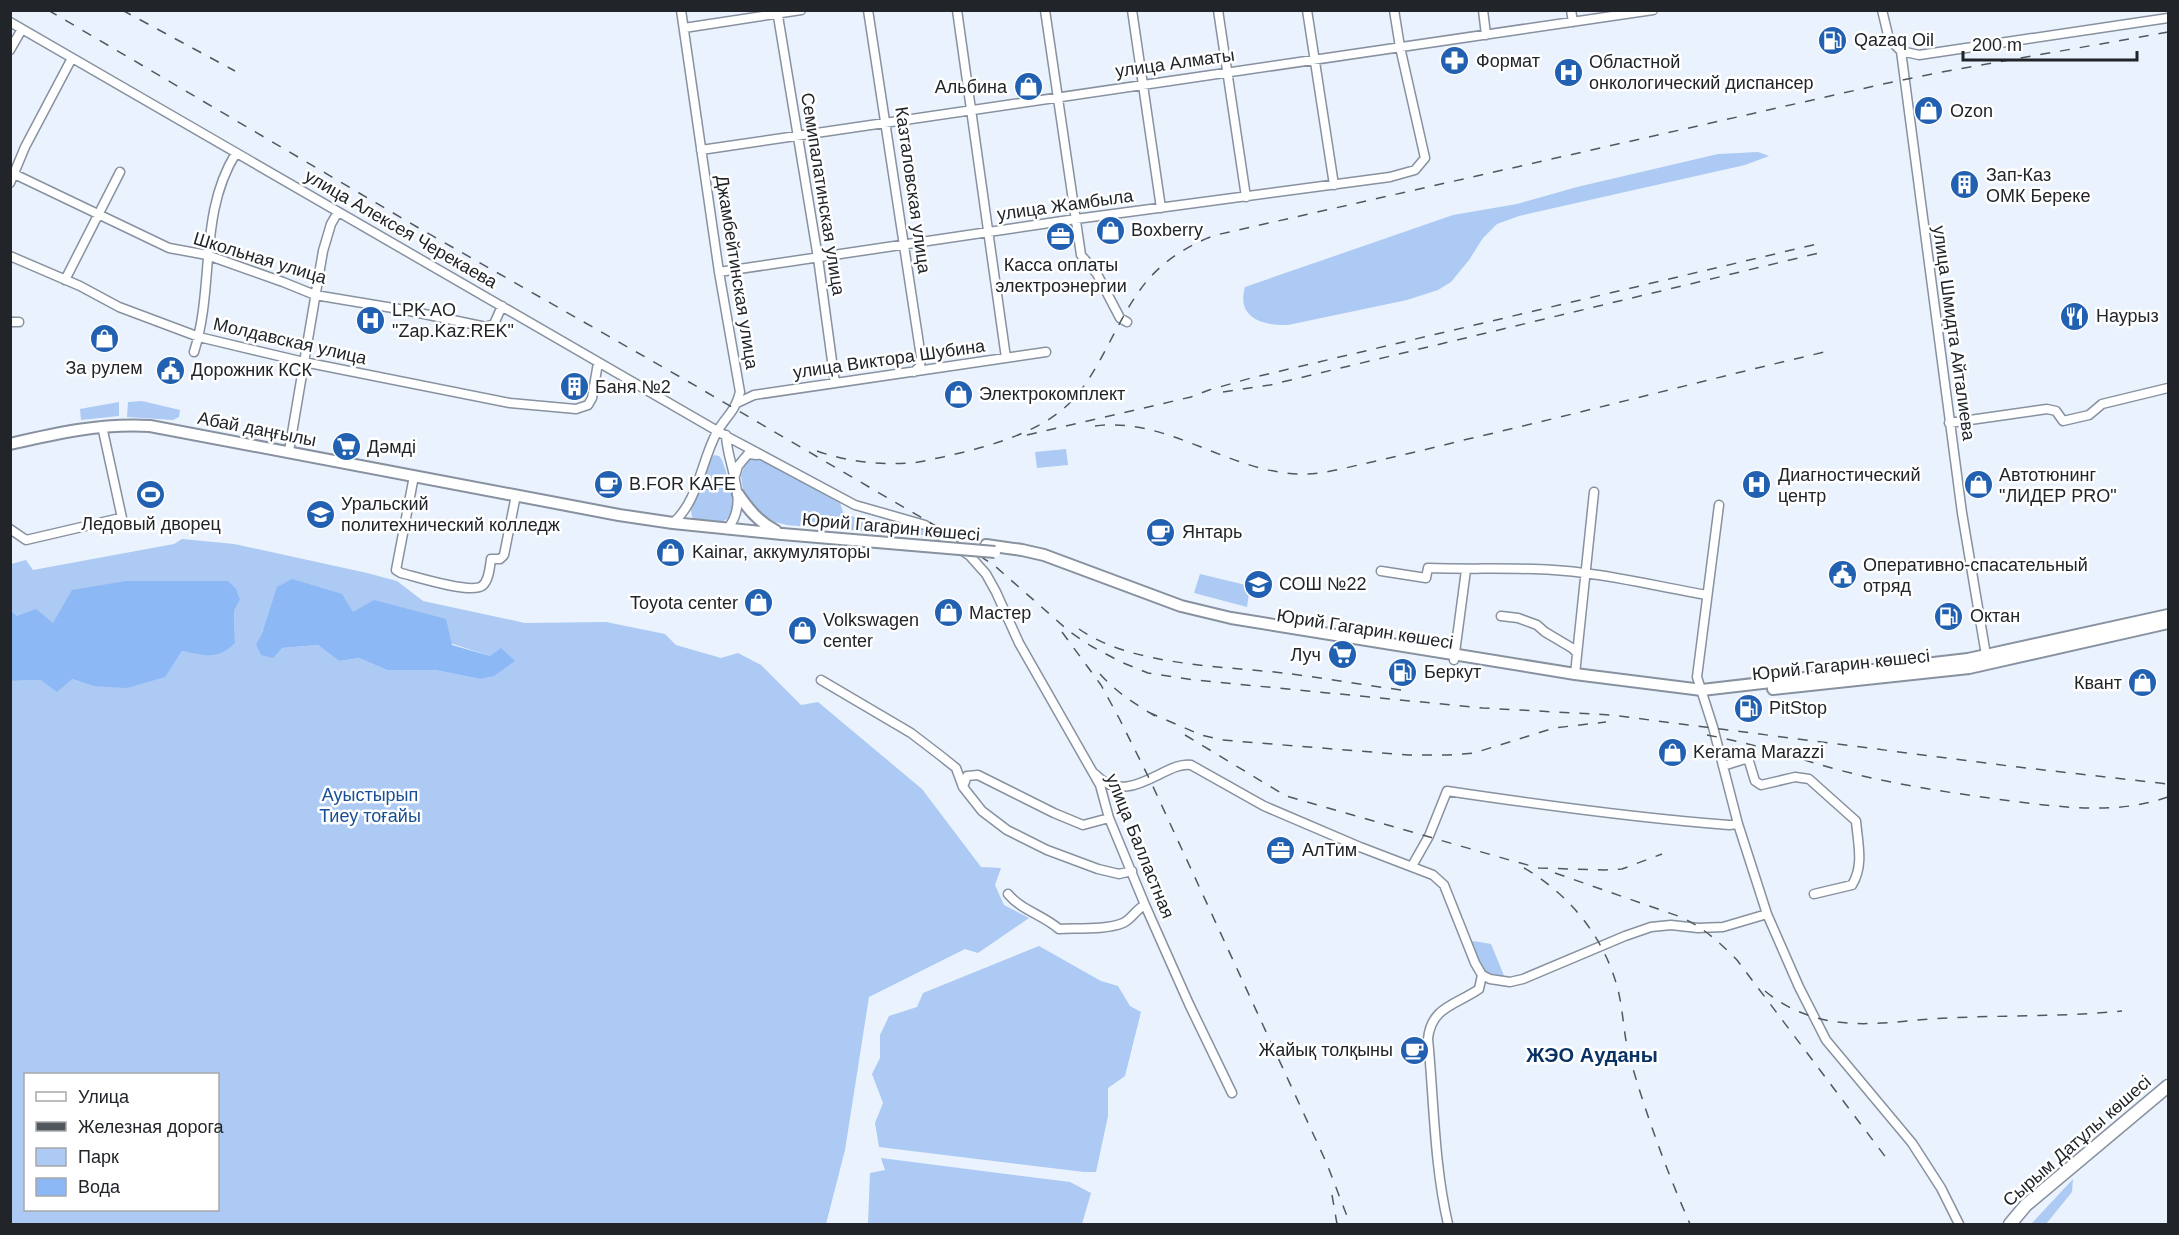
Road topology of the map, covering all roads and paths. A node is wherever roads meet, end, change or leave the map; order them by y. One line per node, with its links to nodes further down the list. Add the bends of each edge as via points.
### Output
1 (681, 10): 18 (street, Джамбейтинская улица)
2 (801, 10): 14 (street)
3 (868, 10): 30 (street, Казталовская улица)
4 (957, 10): 29 (street)
5 (1046, 10): 28 (street)
6 (1132, 10): 27 (street)
7 (1218, 10): 26 (street)
8 (1307, 10): 25 (street)
9 (1394, 10): 21 (street)
10 (1483, 10): 20 (street)
11 (1571, 10): 17 (street)
12 (1653, 10): 17 (street, улица Алматы)
13 (1882, 10): 23 (street, улица Шмидта Айталиева, via 1889,39)
14 (777, 12): 18 (street); 31 (street, Семипалатинская улица)
15 (2169, 18): 23 (street, via 1919,55)
16 (10, 22): 19 (street, улица Алексея Черекаева)
17 (1573, 22): 20 (street, улица Алматы)
18 (684, 28): 32 (street, Джамбейтинская улица)
19 (22, 29): 22 (street); 24 (street, улица Алексея Черекаева)
20 (1486, 35): 21 (street, улица Алматы)
21 (1400, 47): 25 (street, улица Алматы); 37 (street, улица Жамбыла, via 1425,158 1415,170)
22 (10, 50)
23 (1901, 51): 64 (street, улица Шмидта Айталиева)
24 (72, 58): 33 (street, улица Алексея Черекаева); 34 (street)
25 (1315, 59): 26 (street, улица Алматы); 37 (street)
26 (1227, 72): 27 (street, улица Алматы); 38 (street)
27 (1144, 84): 28 (street, улица Алматы); 39 (street)
28 (1058, 97): 29 (street, улица Алматы); 42 (street)
29 (971, 109): 30 (street, улица Алматы); 43 (street)
30 (886, 122): 31 (street, улица Алматы); 44 (street, Казталовская улица)
31 (797, 135): 32 (street, улица Алматы); 47 (street, Семипалатинская улица)
32 (701, 150): 48 (street, Джамбейтинская улица)
33 (236, 153): 40 (street, улица Алексея Черекаева); 45 (street, via 220,187)
34 (13, 172): 36 (street); 41 (street, Школьная улица)
35 (120, 172): 41 (street)
36 (10, 183)
37 (1334, 185): 38 (street, улица Жамбыла)
38 (1246, 197): 39 (street, улица Жамбыла)
39 (1161, 208): 42 (street, улица Жамбыла)
40 (338, 212): 50 (street, via 323,251); 51 (street, улица Алексея Черекаева)
41 (99, 214): 45 (street, Школьная улица, via 169,248); 49 (street)
42 (1076, 219): 43 (street, улица Жамбыла); 52 (street, via 1081,255 1097,274 1120,318)
43 (990, 232): 44 (street, улица Жамбыла); 56 (street)
44 (904, 245): 47 (street, улица Жамбыла); 59 (street, Казталовская улица, via 921,357)
45 (207, 255): 50 (street, Школьная улица); 53 (street)
46 (10, 256): 49 (street, Молдавская улица)
47 (818, 258): 48 (street, улица Жамбыла); 60 (street, Семипалатинская улица)
48 (719, 272): 62 (street, Джамбейтинская улица, via 740,392)
49 (65, 280): 53 (street, Молдавская улица, via 120,307)
50 (315, 295): 51 (street, Школьная улица, via 486,327 494,324); 57 (street)
51 (502, 306): 58 (street, улица Алексея Черекаева)
52 (1127, 322)
53 (199, 337): 54 (street); 57 (street, Молдавская улица)
54 (194, 352)
55 (1046, 352): 56 (street, улица Виктора Шубина)
56 (1006, 358): 59 (street, улица Виктора Шубина)
57 (304, 362): 58 (street, Молдавская улица, via 510,403 576,409 588,405 592,398); 69 (street)
58 (598, 363): 66 (street, улица Алексея Черекаева)
59 (914, 372): 60 (street, улица Виктора Шубина)
60 (836, 383): 62 (street, улица Виктора Шубина, via 754,395)
61 (2169, 388): 64 (street, via 2102,404 2089,415 2063,422 2056,411 2047,409)
62 (737, 403): 63 (street)
63 (729, 418): 66 (street); 67 (street)
64 (1949, 423): 91 (street, улица Шмидта Айталиева)
65 (102, 426): 68 (main road, Абай даңғылы); 69 (main road, Абай даңғылы, via 150,426); 79 (street, via 119,519 26,540)
66 (717, 431): 67 (street, улица Алексея Черекаева); 77 (street, via 687,506)
67 (726, 436): 70 (street, улица Алексея Черекаева); 72 (street)
68 (10, 444)
69 (288, 451): 71 (main road, Абай даңғылы)
70 (762, 455): 72 (street, via 748,454 742,459); 81 (street, улица Алексея Черекаева, via 855,506 926,525)
71 (414, 476): 75 (main road, Абай даңғылы); 75 (street, via 396,570 463,587 482,586 492,559 504,555)
72 (734, 479): 74 (street)
73 (1594, 492): 84 (street)
74 (738, 494): 78 (street, via 735,516); 80 (main road, via 764,525)
75 (516, 495): 77 (main road, Абай даңғылы)
76 (1719, 505): 85 (street)
77 (673, 523): 78 (main road, Абай даңғылы)
78 (727, 529): 80 (main road, Абай даңғылы)
79 (11, 530)
80 (782, 534): 90 (main road, Юрий Гагарин көшесі, bridge, via 991,548 1040,560 1208,620)
81 (969, 556): 95 (street, улица Балластная, via 996,592 1019,643)
82 (1467, 570): 83 (street, via 1428,568 1426,578); 84 (street, via 1513,568); 90 (street)
83 (1381, 571)
84 (1585, 573): 85 (street); 89 (street)
85 (1707, 595): 94 (street, via 1697,677)
86 (2169, 615): 91 (main road, Юрий Гагарин көшесі)
87 (1501, 616): 89 (street, via 1537,625)
88 (2169, 623): 91 (main road, Юрий Гагарин көшесі)
89 (1577, 653): 92 (street)
90 (1455, 657): 92 (main road, Юрий Гагарин көшесі); 94 (main road, Юрий Гагарин көшесі, via 1620,686)
91 (1987, 660): 94 (main road, Юрий Гагарин көшесі, via 1969,668)
92 (1575, 674): 94 (main road, Юрий Гагарин көшесі)
93 (821, 680): 97 (street, via 911,733 956,768)
94 (1702, 693): 96 (street)
95 (1088, 764): 98 (street, улица Балластная, via 1100,785); 100 (street, via 1107,783 1126,786 1191,765 1264,806)
96 (1722, 766): 99 (street); 103 (street, via 1748,758 1755,781 1761,784 1795,777 1809,779 1856,821 1860,868 1852,885)
97 (963, 787): 98 (street, via 968,776 978,775 1083,825); 101 (street, via 982,811 1029,842 1098,869 1119,874)
98 (1109, 818): 101 (street, улица Балластная)
99 (1738, 824): 100 (street, via 1539,806 1447,791 1430,836); 105 (street)
100 (1412, 866): 106 (street, via 1433,874 1444,885)
101 (1131, 871): 104 (street, улица Балластная)
102 (1008, 894): 104 (street, via 1016,904 1059,929 1124,923)
103 (1814, 894)
104 (1145, 905): 108 (street, улица Балластная)
105 (1767, 914): 106 (street, via 1723,927 1651,927 1510,982); 110 (street, via 1826,1040 1912,1143)
106 (1482, 975): 109 (street, via 1479,989 1442,1010 1430,1026 1428,1039 1436,1145)
107 (2169, 1086): 111 (highway, Сырым Датұлы көшесі, via 2030,1201)
108 (1232, 1093)
109 (1448, 1224)
110 (1959, 1224)
111 (2010, 1224)

